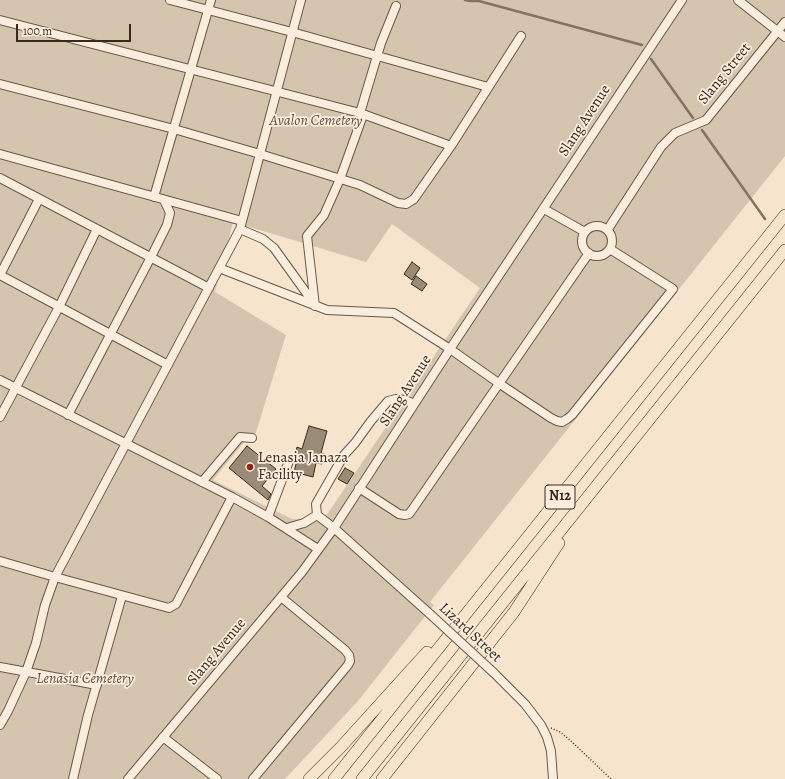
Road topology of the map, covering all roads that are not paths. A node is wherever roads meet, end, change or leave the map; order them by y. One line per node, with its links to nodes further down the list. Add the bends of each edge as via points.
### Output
1 (170, 0): 7 (lane)
2 (211, 0): 7 (lane)
3 (301, 0): 11 (lane)
4 (682, 0): 29 (lane, Slang Avenue)
5 (738, 0): 10 (lane)
6 (396, 6): 14 (lane)
7 (208, 10): 11 (lane); 15 (lane)
8 (0, 20): 15 (lane)
9 (785, 22): 10 (lane, Slang Street)
10 (778, 31): 13 (lane); 33 (lane, Slang Street, via 706,120 675,134 661,147)
11 (292, 32): 14 (lane); 18 (lane)
12 (521, 36): 17 (lane)
13 (785, 37)
14 (377, 56): 17 (lane); 19 (lane)
15 (191, 70): 18 (lane); 20 (lane)
16 (0, 84): 20 (lane)
17 (488, 87): 21 (lane)
18 (277, 91): 19 (lane); 23 (lane)
19 (360, 113): 21 (lane); 25 (lane, via 362,118)
20 (174, 129): 23 (lane); 26 (lane)
21 (451, 146): 25 (lane, via 414,199 406,204)
22 (0, 154): 26 (lane)
23 (260, 154): 25 (lane); 31 (lane)
24 (0, 178): 27 (lane)
25 (340, 179): 42 (lane, via 324,215 307,236)
26 (154, 197): 28 (lane)
27 (39, 199): 32 (lane); 40 (lane)
28 (164, 200): 31 (lane); 38 (lane, via 170,213 167,225)
29 (544, 209): 34 (lane); 45 (lane, Slang Avenue)
30 (785, 214): 67 (highway, N12)
31 (241, 225): 39 (lane); 42 (lane, via 274,248)
32 (97, 229): 38 (lane); 43 (lane)
33 (608, 229): 34 (lane, via 599,225); 35 (lane, via 612,238)
34 (585, 232): 37 (lane, via 582,241)
35 (610, 249): 37 (lane, via 599,256); 48 (lane, via 673,289 572,414 562,422 557,421)
36 (785, 250): 58 (highway, N12)
37 (589, 253): 48 (lane)
38 (151, 257): 41 (lane); 44 (lane)
39 (219, 268): 41 (lane); 42 (lane)
40 (0, 275): 43 (lane)
41 (209, 288): 46 (lane)
42 (316, 306): 45 (lane, via 327,310 394,313)
43 (59, 307): 44 (lane); 49 (lane)
44 (110, 334): 46 (lane); 51 (lane)
45 (450, 349): 48 (lane); 50 (lane, Slang Avenue)
46 (168, 365): 54 (lane)
47 (0, 380): 49 (lane)
48 (500, 384): 57 (lane, via 408,514 398,514)
49 (14, 389): 51 (lane); 52 (lane)
50 (414, 404): 57 (lane, Slang Avenue); 60 (lane, via 396,399 388,401 378,412 344,455 322,491 316,504)
51 (68, 415): 54 (lane)
52 (0, 417)
53 (252, 438): 56 (lane, via 240,436)
54 (126, 444): 56 (lane); 66 (lane)
55 (288, 461): 61 (lane)
56 (202, 482): 59 (lane)
57 (359, 488): 63 (lane, Slang Avenue)
58 (594, 489): 81 (highway, N12); 82 (highway, via 514,612)
59 (232, 497): 61 (lane); 68 (lane, via 176,604 169,608)
60 (317, 515): 62 (lane); 63 (lane, Lizard Street)
61 (268, 517): 62 (lane)
62 (288, 528): 64 (lane)
63 (334, 528): 64 (lane, Slang Avenue); 83 (lane, Lizard Street, bridge, via 525,704 547,737)
64 (318, 549): 69 (lane, Slang Avenue)
65 (0, 561): 66 (lane)
66 (54, 577): 68 (lane); 71 (lane)
67 (483, 592): 79 (highway); 80 (highway, N12)
68 (122, 596): 72 (lane)
69 (281, 597): 74 (lane, Slang Avenue); 78 (lane, via 345,650 350,661)
70 (0, 667): 71 (lane)
71 (26, 672): 72 (lane); 73 (lane)
72 (97, 685): 75 (lane)
73 (0, 725)
74 (163, 737): 76 (lane, Slang Avenue); 77 (lane)
75 (73, 779)
76 (128, 779)
77 (217, 779)
78 (253, 779)
79 (309, 779)
80 (334, 779)
81 (362, 779)
82 (382, 779)
83 (553, 779)

